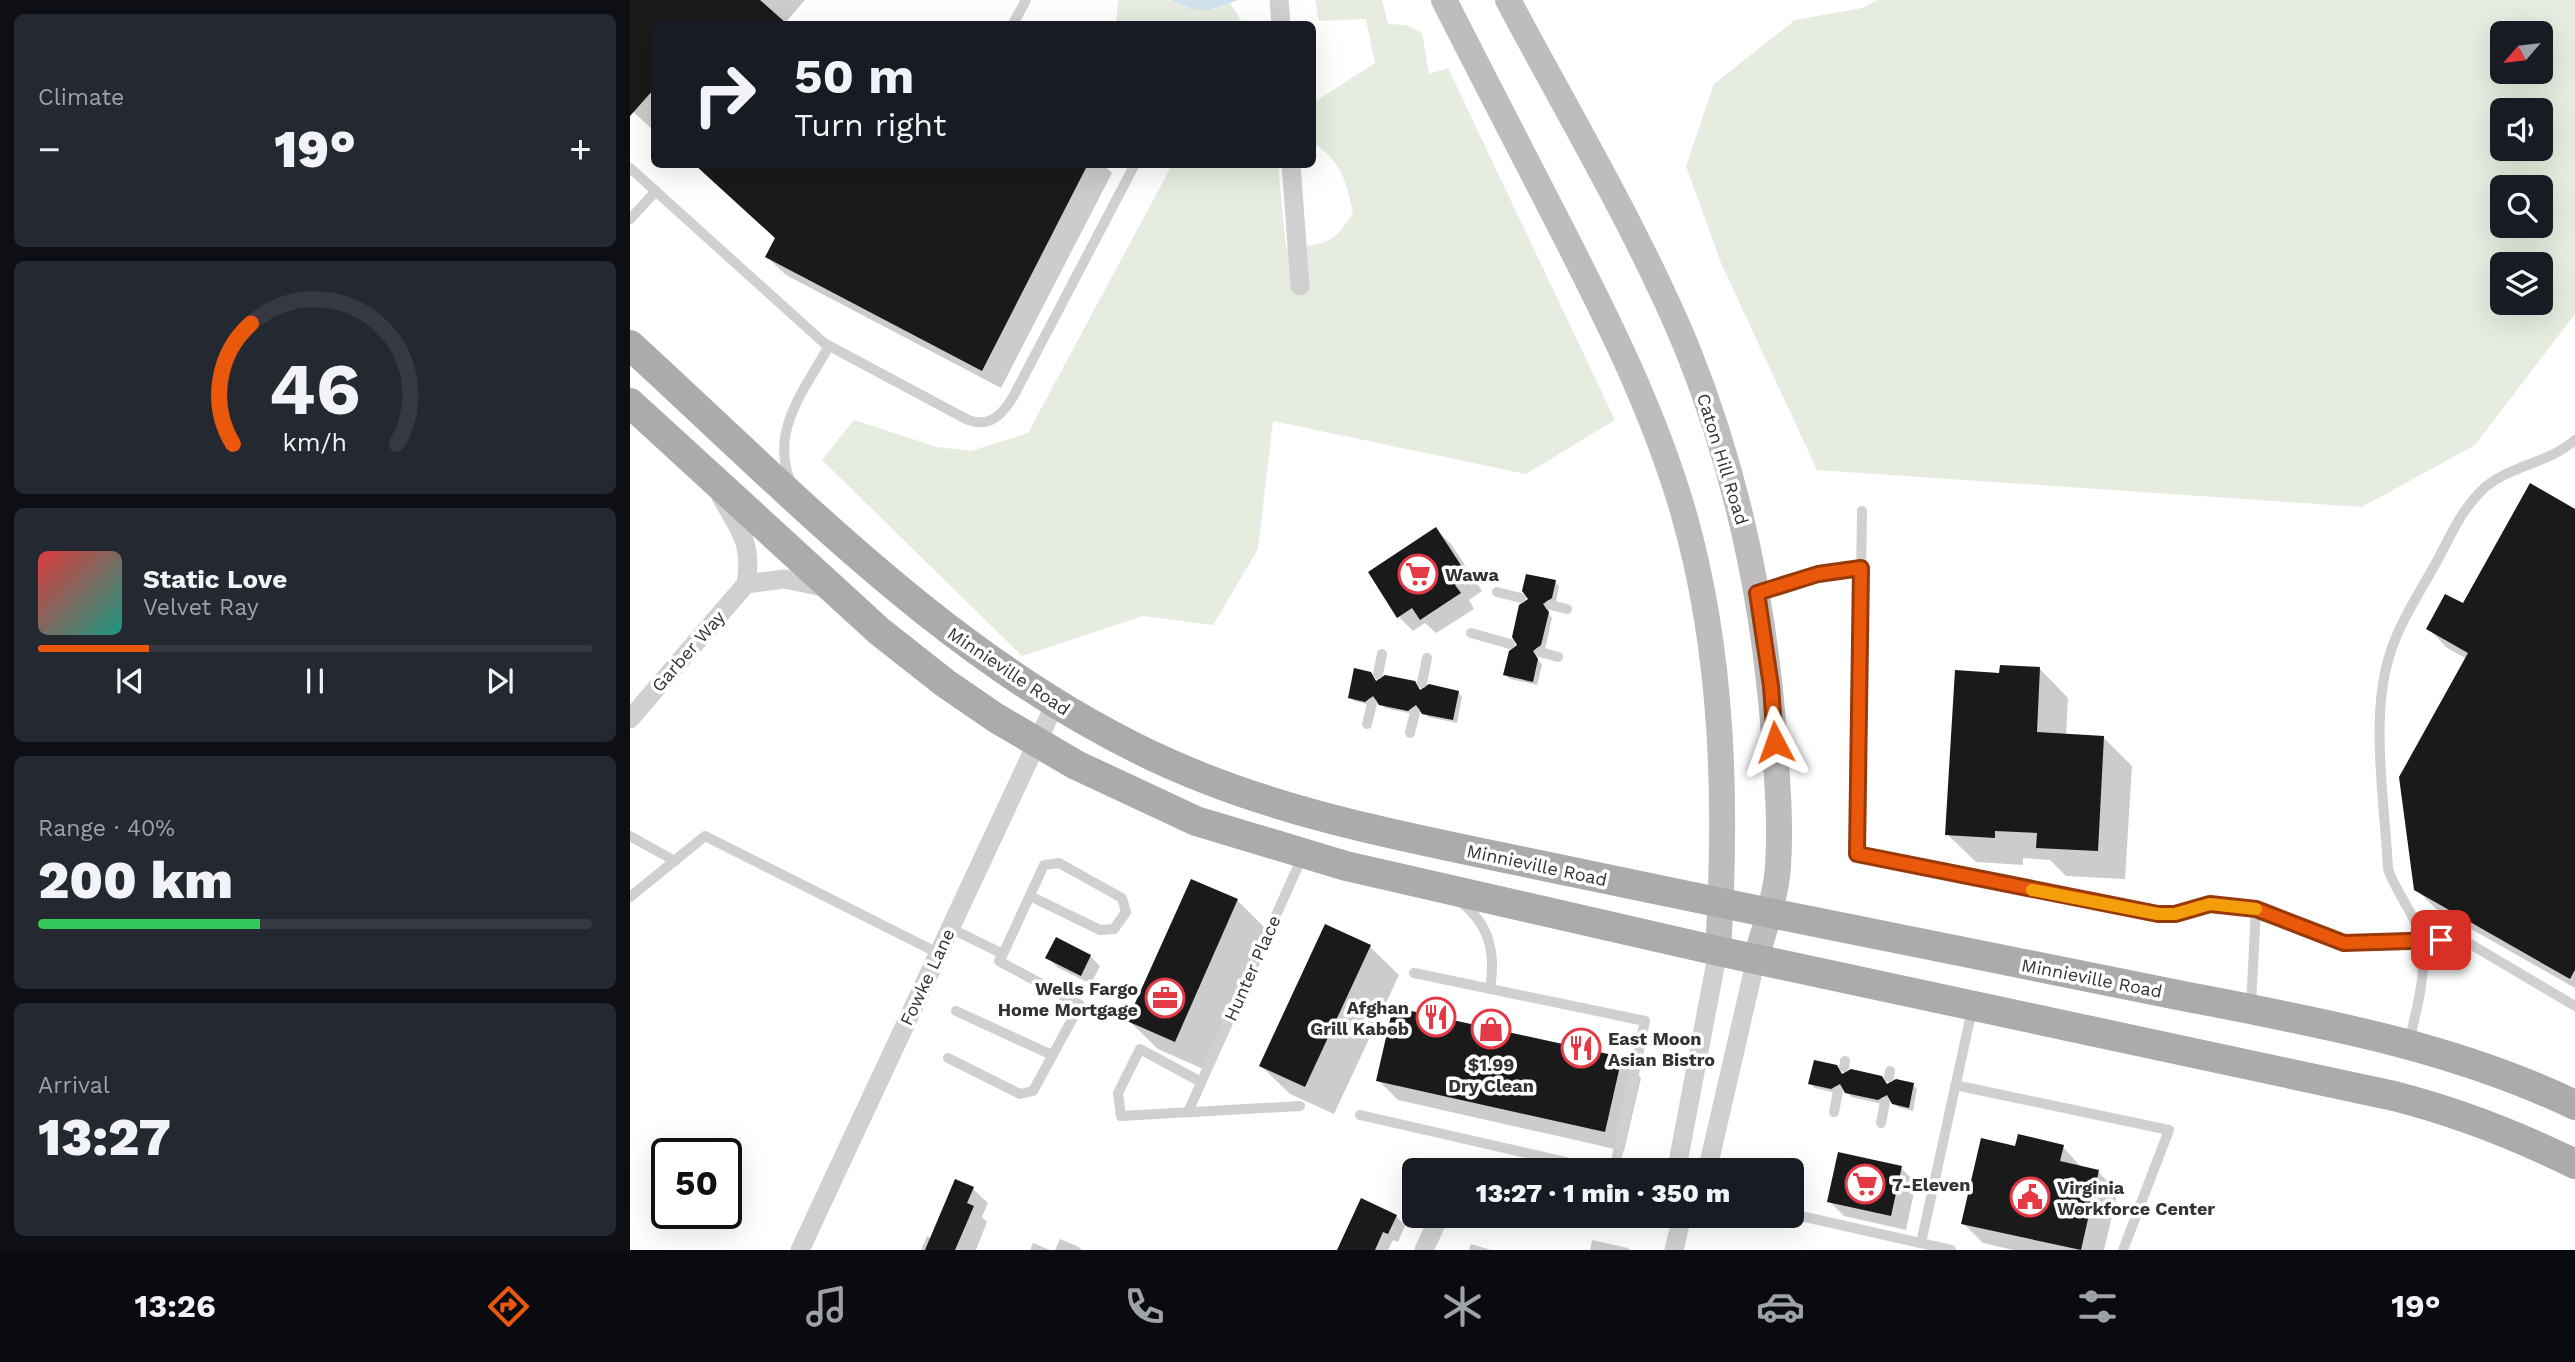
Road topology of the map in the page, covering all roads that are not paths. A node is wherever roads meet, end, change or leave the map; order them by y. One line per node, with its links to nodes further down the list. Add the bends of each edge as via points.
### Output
1 (1026, 0): 5 (lane)
2 (1279, 0): 6 (street)
3 (1444, 0): 49 (main road, via 1627,358 1684,512 1701,584 1717,696)
4 (1508, 0): 24 (main road, Caton Hill Road, via 1655,278 1686,347 1739,505)
5 (1015, 21)
6 (1281, 21)
7 (630, 168): 10 (lane)
8 (1133, 168): 14 (lane, via 1013,397 996,418 973,422)
9 (1292, 168): 12 (street)
10 (656, 191): 11 (lane); 14 (lane)
11 (630, 219)
12 (1300, 286)
13 (630, 345): 18 (main road, Minnieville Road)
14 (829, 346): 18 (lane, via 782,440 784,466)
15 (630, 403): 17 (main road)
16 (2575, 440): 53 (lane, via 2543,461 2502,476 2467,506 2401,625 2389,657 2380,723 2388,869)
17 (706, 473): 21 (street, via 745,537 749,558); 22 (main road)
18 (796, 497): 37 (main road, Minnieville Road, via 938,622)
19 (1862, 511): 20 (lane)
20 (1861, 568): 24 (lane, via 1818,574); 50 (lane, via 1857,854 2158,914 2210,904)
21 (746, 584): 22 (street, via 784,579); 39 (street, Garber Way)
22 (835, 590): 42 (main road, via 945,683)
23 (1497, 592): 25 (lane)
24 (1757, 593): 51 (main road, Caton Hill Road, via 1777,769 1778,866)
25 (1521, 598)
26 (1550, 605): 27 (lane)
27 (1567, 609)
28 (1471, 633): 29 (lane)
29 (1510, 644)
30 (1540, 652): 32 (lane)
31 (1382, 654): 34 (lane)
32 (1558, 657)
33 (1427, 658): 35 (lane)
34 (1378, 674)
35 (1422, 683)
36 (1372, 703): 40 (lane)
37 (1055, 704): 42 (street, Fowke Lane); 49 (main road, Minnieville Road, via 1172,765 1304,810)
38 (1415, 712): 41 (lane)
39 (630, 719)
40 (1367, 724)
41 (1410, 733)
42 (1037, 742): 44 (main road, via 1165,809); 52 (street, Fowke Lane)
43 (630, 836): 45 (lane)
44 (1303, 855): 46 (main road); 67 (lane, Hunter Place)
45 (675, 861): 48 (lane); 55 (lane, via 705,836)
46 (1424, 884): 54 (main road); 59 (lane, via 1442,890 1477,917 1493,953)
47 (1030, 896): 47 (lane, via 1044,864 1059,863 1122,898 1126,912 1114,929 1100,930); 56 (lane)
48 (630, 897)
49 (1721, 904): 51 (main road, Minnieville Road); 54 (main road)
50 (2256, 909): 53 (lane, via 2344,943); 62 (lane)
51 (1768, 914): 57 (main road, Caton Hill Road); 62 (main road, Minnieville Road)
52 (950, 928): 55 (street, Fowke Lane); 56 (lane)
53 (2421, 942): 61 (lane, via 2460,938); 64 (lane, via 2424,972)
54 (1718, 951): 57 (main road); 79 (street)
55 (938, 953): 86 (street, Fowke Lane)
56 (1003, 954): 65 (lane, via 999,961 1080,1005)
57 (1756, 959): 60 (main road); 80 (street)
58 (1414, 973): 59 (lane)
59 (1490, 988): 78 (lane, via 1645,1021)
60 (1973, 1006): 68 (lane); 81 (main road, via 2442,1108)
61 (2575, 1006)
62 (2251, 1009): 64 (main road, Minnieville Road)
63 (957, 1011): 65 (lane)
64 (2409, 1044): 71 (main road, Minnieville Road, via 2476,1063)
65 (1052, 1055): 66 (lane, via 1032,1091 1020,1094)
66 (948, 1058)
67 (1201, 1082): 73 (lane, Hunter Place); 73 (lane, via 1140,1049 1118,1093 1121,1116)
68 (1955, 1085): 85 (lane); 90 (lane, via 2169,1130)
69 (1838, 1091): 74 (lane)
70 (1885, 1102): 76 (lane)
71 (2575, 1105)
72 (1300, 1106): 73 (lane)
73 (1188, 1112)
74 (1834, 1112)
75 (1360, 1115): 77 (lane)
76 (1881, 1123)
77 (1548, 1158)
78 (1618, 1158)
79 (1679, 1158)
80 (1710, 1158)
81 (2575, 1164)
82 (1804, 1217): 85 (lane)
83 (1434, 1228): 87 (street)
84 (1679, 1228): 88 (street)
85 (1921, 1243): 89 (lane)
86 (800, 1250)
87 (1424, 1250)
88 (1674, 1250)
89 (1951, 1250)
90 (2123, 1250)

